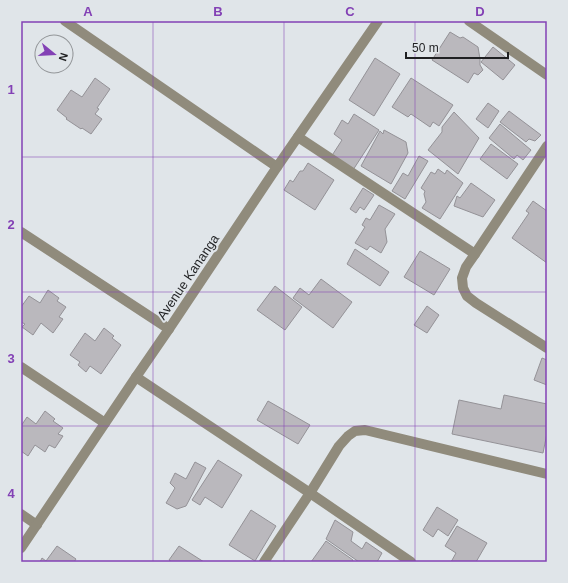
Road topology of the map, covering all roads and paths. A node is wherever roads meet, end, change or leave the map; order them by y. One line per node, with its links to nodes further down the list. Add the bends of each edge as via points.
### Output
1 (65, 21): 7 (street)
2 (378, 21): 5 (street, Avenue Kananga)
3 (469, 21): 4 (street)
4 (547, 75)
5 (298, 137): 7 (street, Avenue Kananga); 9 (street)
6 (547, 146): 9 (street)
7 (277, 167): 10 (street, Avenue Kananga)
8 (21, 232): 10 (street)
9 (475, 254): 11 (street, via 462,278 467,296)
10 (169, 329): 13 (street, Avenue Kananga)
11 (547, 348)
12 (21, 367): 14 (street)
13 (136, 377): 14 (street, Avenue Kananga); 16 (street)
14 (105, 423): 18 (street, Avenue Kananga)
15 (547, 474): 16 (street, via 365,430 355,431 339,446)
16 (310, 493): 20 (street); 21 (street)
17 (21, 514): 18 (street)
18 (37, 525): 19 (street, Avenue Kananga)
19 (21, 548)
20 (264, 562)
21 (412, 562)

